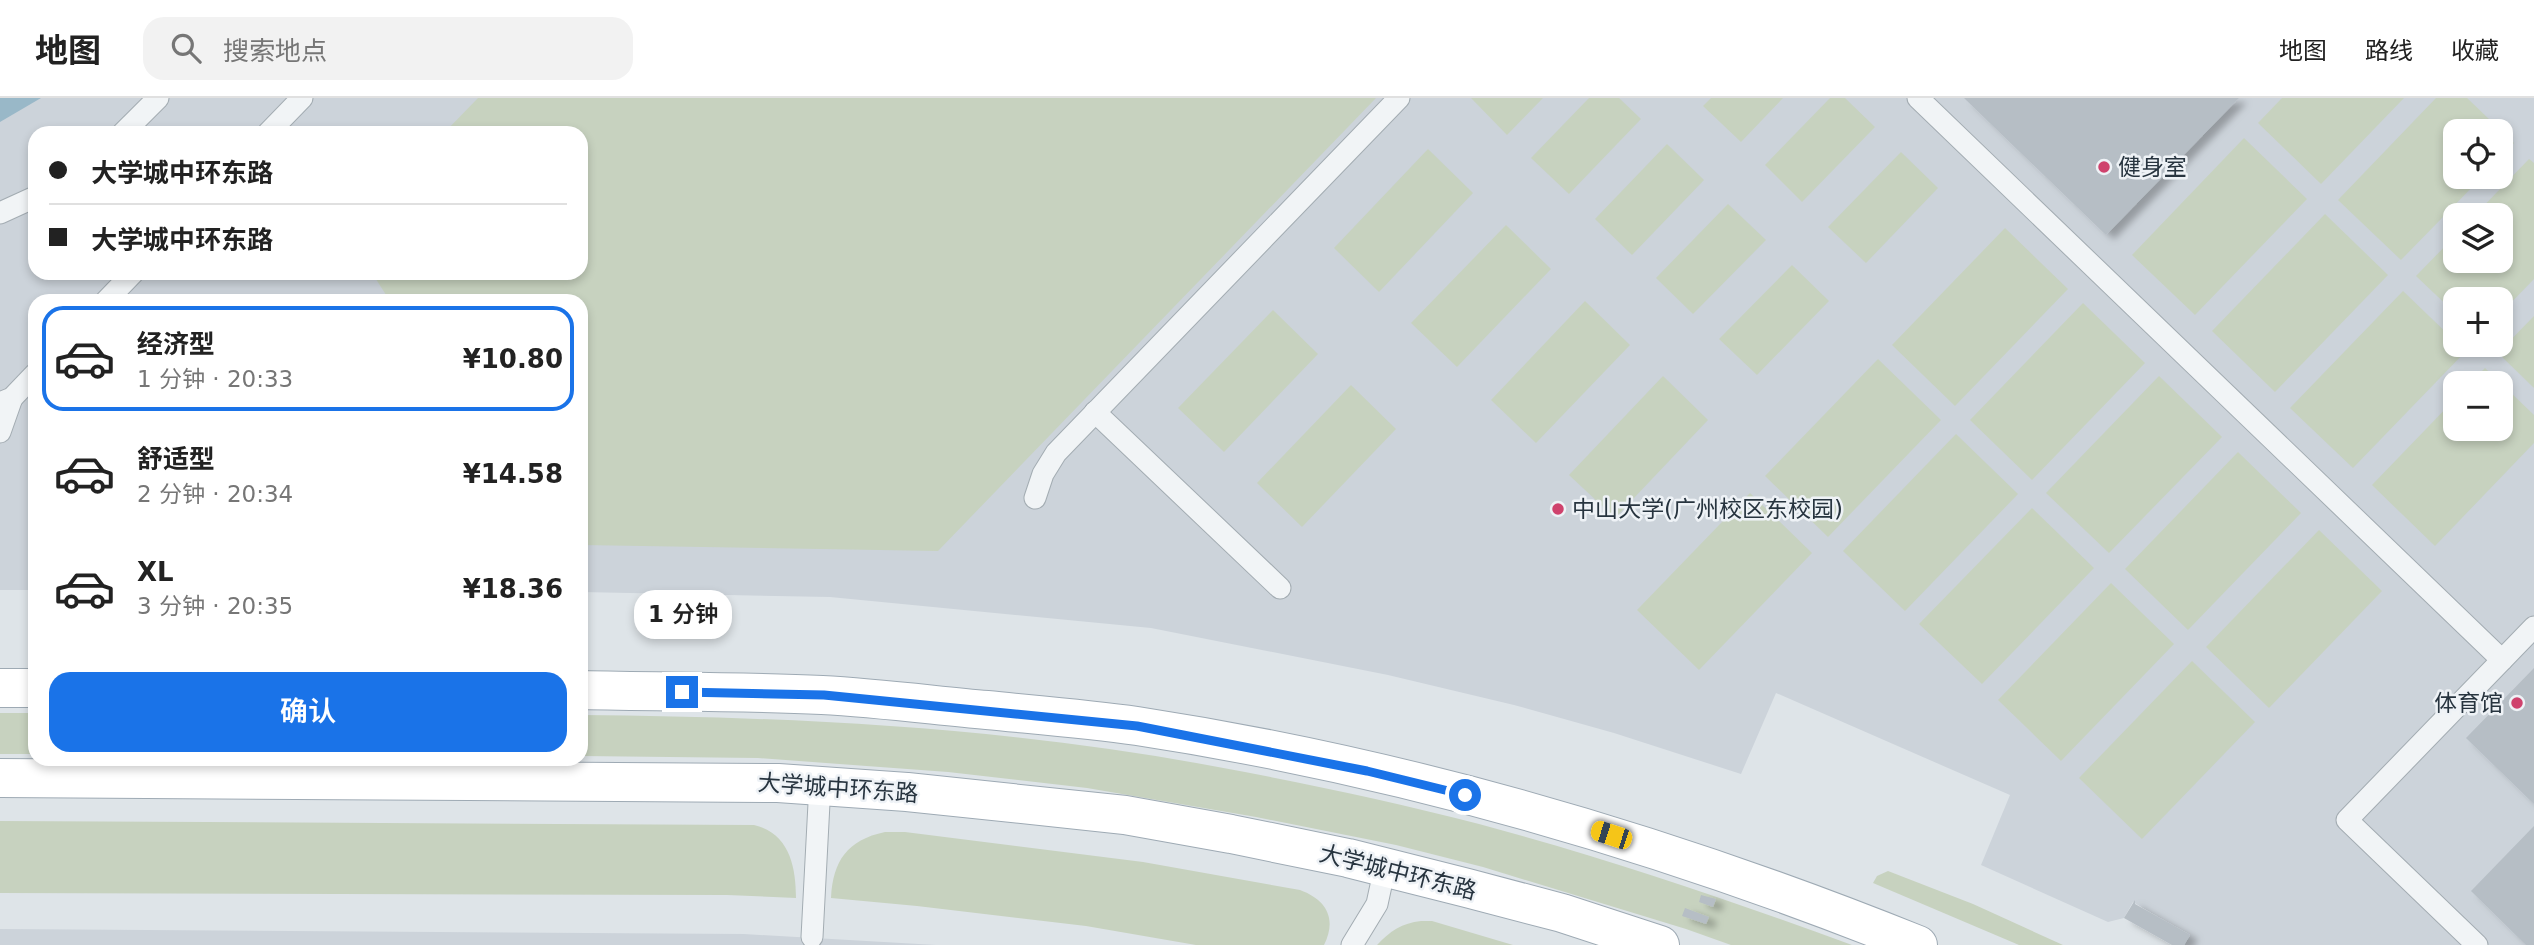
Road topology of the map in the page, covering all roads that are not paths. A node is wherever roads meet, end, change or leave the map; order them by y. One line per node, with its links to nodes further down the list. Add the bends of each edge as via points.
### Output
1 (159, 98): 5 (lane)
2 (302, 98): 6 (lane)
3 (1399, 98): 13 (lane)
4 (1918, 98): 18 (lane)
5 (130, 126)
6 (275, 126)
7 (28, 200): 8 (lane)
8 (0, 213)
9 (126, 280): 10 (lane)
10 (113, 294)
11 (28, 380): 12 (lane)
12 (6, 400): 14 (lane)
13 (1095, 412): 15 (lane, via 1049,463); 16 (lane)
14 (0, 432)
15 (1035, 498)
16 (1280, 588)
17 (2534, 627): 18 (lane)
18 (2502, 660): 29 (lane, via 2347,820)
19 (0, 688): 20 (main road)
20 (28, 688)
21 (588, 690): 28 (main road, via 780,693 888,701 1137,726 1248,746 1367,771 1587,828 1773,888)
22 (0, 778): 23 (main road, 大学城中环东路)
23 (820, 784): 24 (main road, 大学城中环东路, via 1125,815); 25 (lane)
24 (1385, 867): 26 (lane, via 1377,904); 27 (main road, 大学城中环东路, via 1562,913)
25 (812, 937)
26 (1352, 945)
27 (1659, 945)
28 (1918, 945)
29 (2477, 945)

